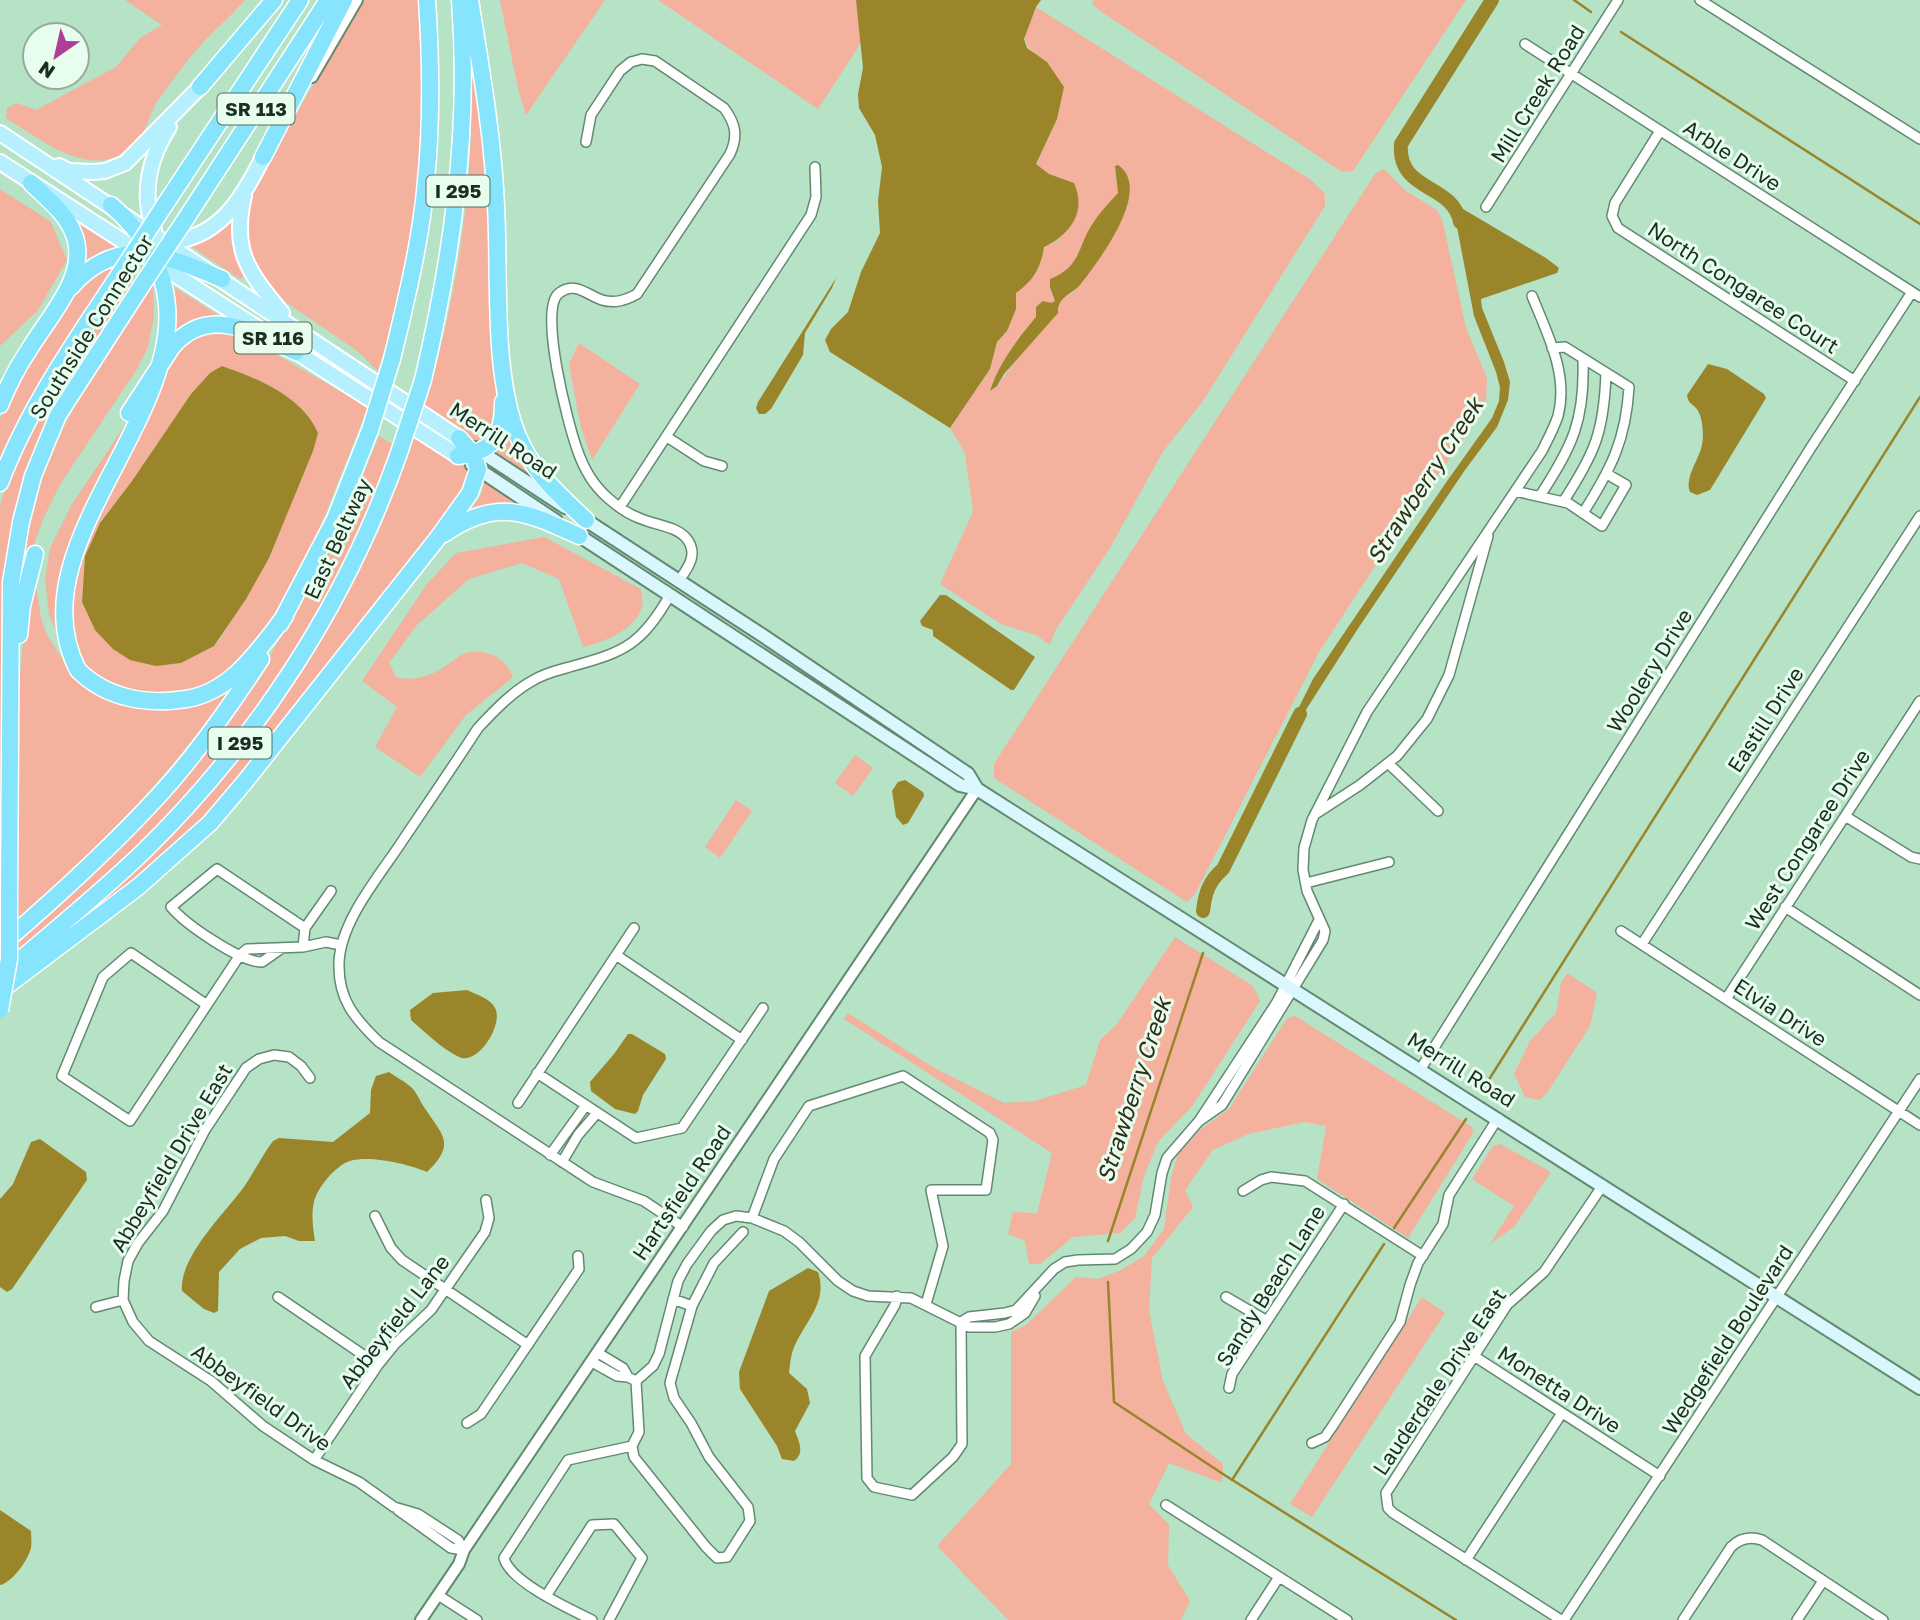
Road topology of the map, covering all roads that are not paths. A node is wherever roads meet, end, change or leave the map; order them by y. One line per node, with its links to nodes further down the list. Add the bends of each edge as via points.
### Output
1 (264, 0): 14 (street)
2 (274, 0): 14 (highway)
3 (300, 0): 49 (highway, Southside Connector / SR 113, bridge, via 37,402)
4 (328, 0): 67 (highway, Southside Connector / SR 113, bridge, via 58,415 33,476 15,550)
5 (344, 0): 22 (highway)
6 (357, 0): 22 (street)
7 (427, 0): 63 (highway, East Beltway / I 295, bridge, via 431,94 426,182 408,292 392,359 352,480)
8 (460, 0): 89 (highway, East Beltway / I 295, bridge, via 464,51 460,170 448,265 423,380 365,537 325,616 246,736 143,852)
9 (470, 0): 39 (highway, via 493,155)
10 (1618, 0): 13 (street, Mill Creek Road)
11 (1700, 0): 18 (street)
12 (1525, 44): 13 (street, Arble Drive)
13 (1572, 74): 16 (street, Arble Drive); 28 (street, Mill Creek Road)
14 (200, 87): 15 (main road)
15 (181, 108): 21 (main road, via 133,157 116,167 69,171); 29 (main road, via 162,138 150,170)
16 (1660, 131): 32 (street, Arble Drive); 40 (street, North Congaree Court, via 1615,204 1615,222 1624,233)
17 (0, 132): 21 (main road)
18 (1920, 139)
19 (586, 142): 53 (street, via 591,115 620,71 642,59 655,61 724,108 735,128 730,154 638,294 615,302 576,288 556,296 551,313 555,354 577,451 593,482)
20 (0, 143): 27 (main road, via 73,191)
21 (35, 156): 27 (main road)
22 (263, 157): 26 (main road)
23 (0, 162): 25 (main road, Merrill Road / SR 116)
24 (815, 167): 43 (street, via 811,215)
25 (31, 183): 29 (main road, Merrill Road / SR 116, via 84,217); 31 (highway, via 74,232 77,263)
26 (245, 192): 29 (main road, via 233,209 207,229); 34 (main road, via 239,222 244,259)
27 (111, 205): 29 (highway)
28 (1486, 207)
29 (153, 248): 30 (highway); 31 (highway, via 100,263); 36 (main road, Merrill Road / SR 116, via 190,286); 42 (highway, via 159,309 150,353)
30 (222, 279): 34 (main road, Merrill Road / SR 116)
31 (67, 291): 41 (highway, via 14,373)
32 (1916, 295): 40 (street, Woolery Drive)
33 (1532, 296): 35 (street)
34 (292, 326): 44 (main road, Merrill Road / SR 116)
35 (1552, 348): 37 (street, via 1565,347); 50 (street, via 1558,363 1558,414 1542,451)
36 (296, 352): 45 (highway, via 236,326 195,328 172,347); 46 (main road, Merrill Road / SR 116)
37 (1583, 359): 38 (street); 51 (street, via 1578,424 1566,457)
38 (1606, 373): 48 (street, via 1629,387 1625,427); 52 (street, via 1597,444)
39 (503, 378): 46 (highway, via 501,427 493,442); 56 (highway, via 511,416 527,453 545,482)
40 (1855, 380): 98 (street, Woolery Drive)
41 (0, 405)
42 (114, 414)
43 (667, 437): 47 (street, via 704,461); 53 (street)
44 (459, 438): 46 (highway)
45 (111, 439)
46 (473, 458): 56 (main road, Merrill Road / SR 116); 58 (highway, via 470,493); 59 (main road, Merrill Road / SR 116)
47 (722, 466)
48 (1607, 474): 54 (street); 54 (street, via 1626,485 1602,526)
49 (0, 483)
50 (1515, 491): 51 (street); 57 (street)
51 (1540, 496): 52 (street)
52 (1563, 502): 54 (street)
53 (620, 507): 60 (street, via 688,540 693,553)
54 (1583, 513)
55 (1920, 516): 83 (street, Eastill Drive)
56 (586, 520): 60 (main road, Merrill Road / SR 116)
57 (1490, 527): 70 (street, via 1449,675 1427,719); 73 (street, via 1367,712)
58 (437, 539): 59 (highway, via 473,516 493,511 527,514); 91 (highway, via 210,822 138,887)
59 (584, 539): 60 (main road, via 600,542 659,580); 62 (main road, Merrill Road / SR 116)
60 (678, 582): 64 (main road, Merrill Road)
61 (41, 592): 67 (highway, via 43,543 28,577)
62 (670, 595): 64 (main road, via 682,593 725,621); 66 (main road, Merrill Road); 84 (street, via 656,619 630,646 531,681 491,714 358,908)
63 (285, 616): 65 (highway, via 238,673 193,698 174,701 140,701 96,684 68,659); 85 (highway, East Beltway / I 295, via 234,700 164,790 90,866)
64 (749, 626): 68 (main road, Merrill Road)
65 (53, 634)
66 (756, 652): 68 (main road, via 772,654 842,701); 71 (main road, Merrill Road, via 960,785)
67 (10, 685): 96 (highway, Southside Connector / SR 113, bridge, via 9,959)
68 (853, 696): 71 (main road, Merrill Road, via 968,774)
69 (1920, 701): 74 (street, West Congaree Drive)
70 (1388, 763): 72 (street); 73 (street)
71 (978, 789): 90 (main road, Merrill Road); 118 (street, Hartsfield Road)
72 (1438, 811)
73 (1314, 816): 77 (street, via 1304,848)
74 (1845, 816): 75 (street); 79 (street, West Congaree Drive)
75 (1920, 859)
76 (1389, 862): 77 (street)
77 (1306, 883): 90 (street, via 1325,931)
78 (331, 891): 80 (street)
79 (1785, 907): 92 (street); 93 (street, West Congaree Drive)
80 (305, 928): 86 (street); 87 (street, via 218,869 171,907)
81 (634, 928): 88 (street)
82 (1621, 931): 83 (street, Elvia Drive)
83 (1642, 944): 93 (street, Elvia Drive)
84 (341, 945): 86 (street, via 326,942); 110 (street, via 341,980 356,1020 379,1042)
85 (0, 946)
86 (303, 947): 87 (street, via 282,948 262,962)
87 (239, 956): 94 (street)
88 (616, 956): 97 (street); 99 (street)
89 (0, 976)
90 (1290, 987): 98 (main road, Merrill Road); 132 (street, via 1223,1105 1199,1121 1167,1158 1156,1215 1131,1249 1115,1259 1065,1262 1042,1283 1025,1312 1009,1324 975,1328)
91 (0, 991)
92 (1920, 995)
93 (1726, 999): 104 (street, Elvia Drive)
94 (207, 1005): 94 (street, via 130,1121 62,1076 103,977 131,953)
95 (763, 1008): 97 (street)
96 (0, 1010)
97 (741, 1040): 105 (street, via 682,1128 636,1138)
98 (1420, 1070): 106 (main road, Merrill Road)
99 (537, 1073): 102 (street); 103 (street)
100 (310, 1078): 128 (street, Abbeyfield Drive East, via 289,1057 275,1055 246,1069 205,1130 163,1211 128,1261)
101 (1920, 1079): 104 (street, Wedgefield Boulevard)
102 (518, 1103)
103 (586, 1105): 105 (street); 107 (street)
104 (1899, 1112): 108 (street, Elvia Drive); 126 (street, Wedgefield Boulevard)
105 (597, 1113): 109 (street)
106 (1498, 1118): 112 (main road, Merrill Road); 121 (street, via 1453,1187 1443,1224)
107 (572, 1124): 109 (street); 110 (street)
108 (1920, 1125)
109 (582, 1131): 111 (street)
110 (551, 1154): 111 (street)
111 (562, 1162): 118 (street, via 593,1182 643,1201)
112 (1603, 1185): 126 (main road, Merrill Road); 135 (street, Lauderdale Drive East, via 1544,1272 1507,1305)
113 (1243, 1191): 115 (street, via 1261,1180 1285,1177 1311,1183)
114 (486, 1200): 122 (street, Abbeyfield Lane, via 489,1218 485,1232)
115 (1344, 1204): 121 (street); 133 (street, Sandy Beach Lane)
116 (375, 1216): 122 (street, via 402,1261)
117 (752, 1218): 123 (street, via 799,1241 853,1290 868,1296); 127 (street, via 723,1220 711,1231 687,1264); 129 (street, via 774,1159 809,1106 902,1076 990,1133 993,1140 986,1190 931,1190 943,1246)
118 (683, 1227): 136 (street, Hartsfield Road)
119 (743, 1232): 130 (street, via 714,1263)
120 (578, 1256): 134 (street, via 579,1269)
121 (1423, 1256): 143 (street, via 1401,1321 1325,1437)
122 (446, 1289): 134 (street); 137 (street, Abbeyfield Lane)
123 (897, 1296): 129 (street); 132 (street, via 865,1356 867,1478 874,1487 912,1495 961,1444)
124 (278, 1297): 137 (street)
125 (1226, 1297): 133 (street)
126 (1778, 1297): 140 (main road, Merrill Road); 146 (street, Wedgefield Boulevard)
127 (673, 1299): 130 (street); 138 (street, via 653,1366)
128 (123, 1300): 131 (street); 145 (street, Abbeyfield Drive, via 149,1341 211,1381 263,1426)
129 (926, 1304): 132 (street)
130 (692, 1306): 144 (street, via 670,1383 709,1457 751,1514 727,1556 718,1558 706,1548 634,1457)
131 (96, 1307)
132 (961, 1321)
133 (1266, 1321): 139 (street, Sandy Beach Lane, via 1232,1374)
134 (528, 1345): 142 (street, via 481,1414)
135 (1474, 1356): 141 (street, Monetta Drive); 149 (street, Lauderdale Drive East, via 1389,1486 1386,1501 1393,1513)
136 (595, 1357): 138 (street, via 617,1376); 148 (street, Hartsfield Road)
137 (378, 1365): 145 (street, Abbeyfield Lane)
138 (632, 1379): 144 (street, via 639,1432)
139 (1229, 1388)
140 (1920, 1388)
141 (1562, 1413): 146 (street, Monetta Drive); 149 (street)
142 (467, 1423)
143 (1312, 1443)
144 (632, 1446): 153 (street, via 568,1460 506,1552 510,1570)
145 (314, 1461): 148 (street, Abbeyfield Drive, via 359,1482 394,1507 418,1514 458,1540)
146 (1660, 1476): 161 (street, Wedgefield Boulevard)
147 (1166, 1505): 150 (street)
148 (464, 1550): 152 (street, Hartsfield Road); 154 (street)
149 (1466, 1560): 161 (street)
150 (1279, 1577): 159 (street); 160 (street)
151 (1823, 1581): 162 (street, via 1762,1540 1745,1538 1731,1547); 163 (street); 164 (street)
152 (438, 1595): 155 (street, Hartsfield Road); 156 (street)
153 (545, 1595): 157 (street); 158 (street, via 592,1525 614,1524 642,1558)
154 (414, 1620)
155 (421, 1620)
156 (477, 1620)
157 (592, 1620)
158 (609, 1620)
159 (1251, 1620)
160 (1347, 1620)
161 (1563, 1620)
162 (1683, 1620)
163 (1797, 1620)
164 (1883, 1620)

